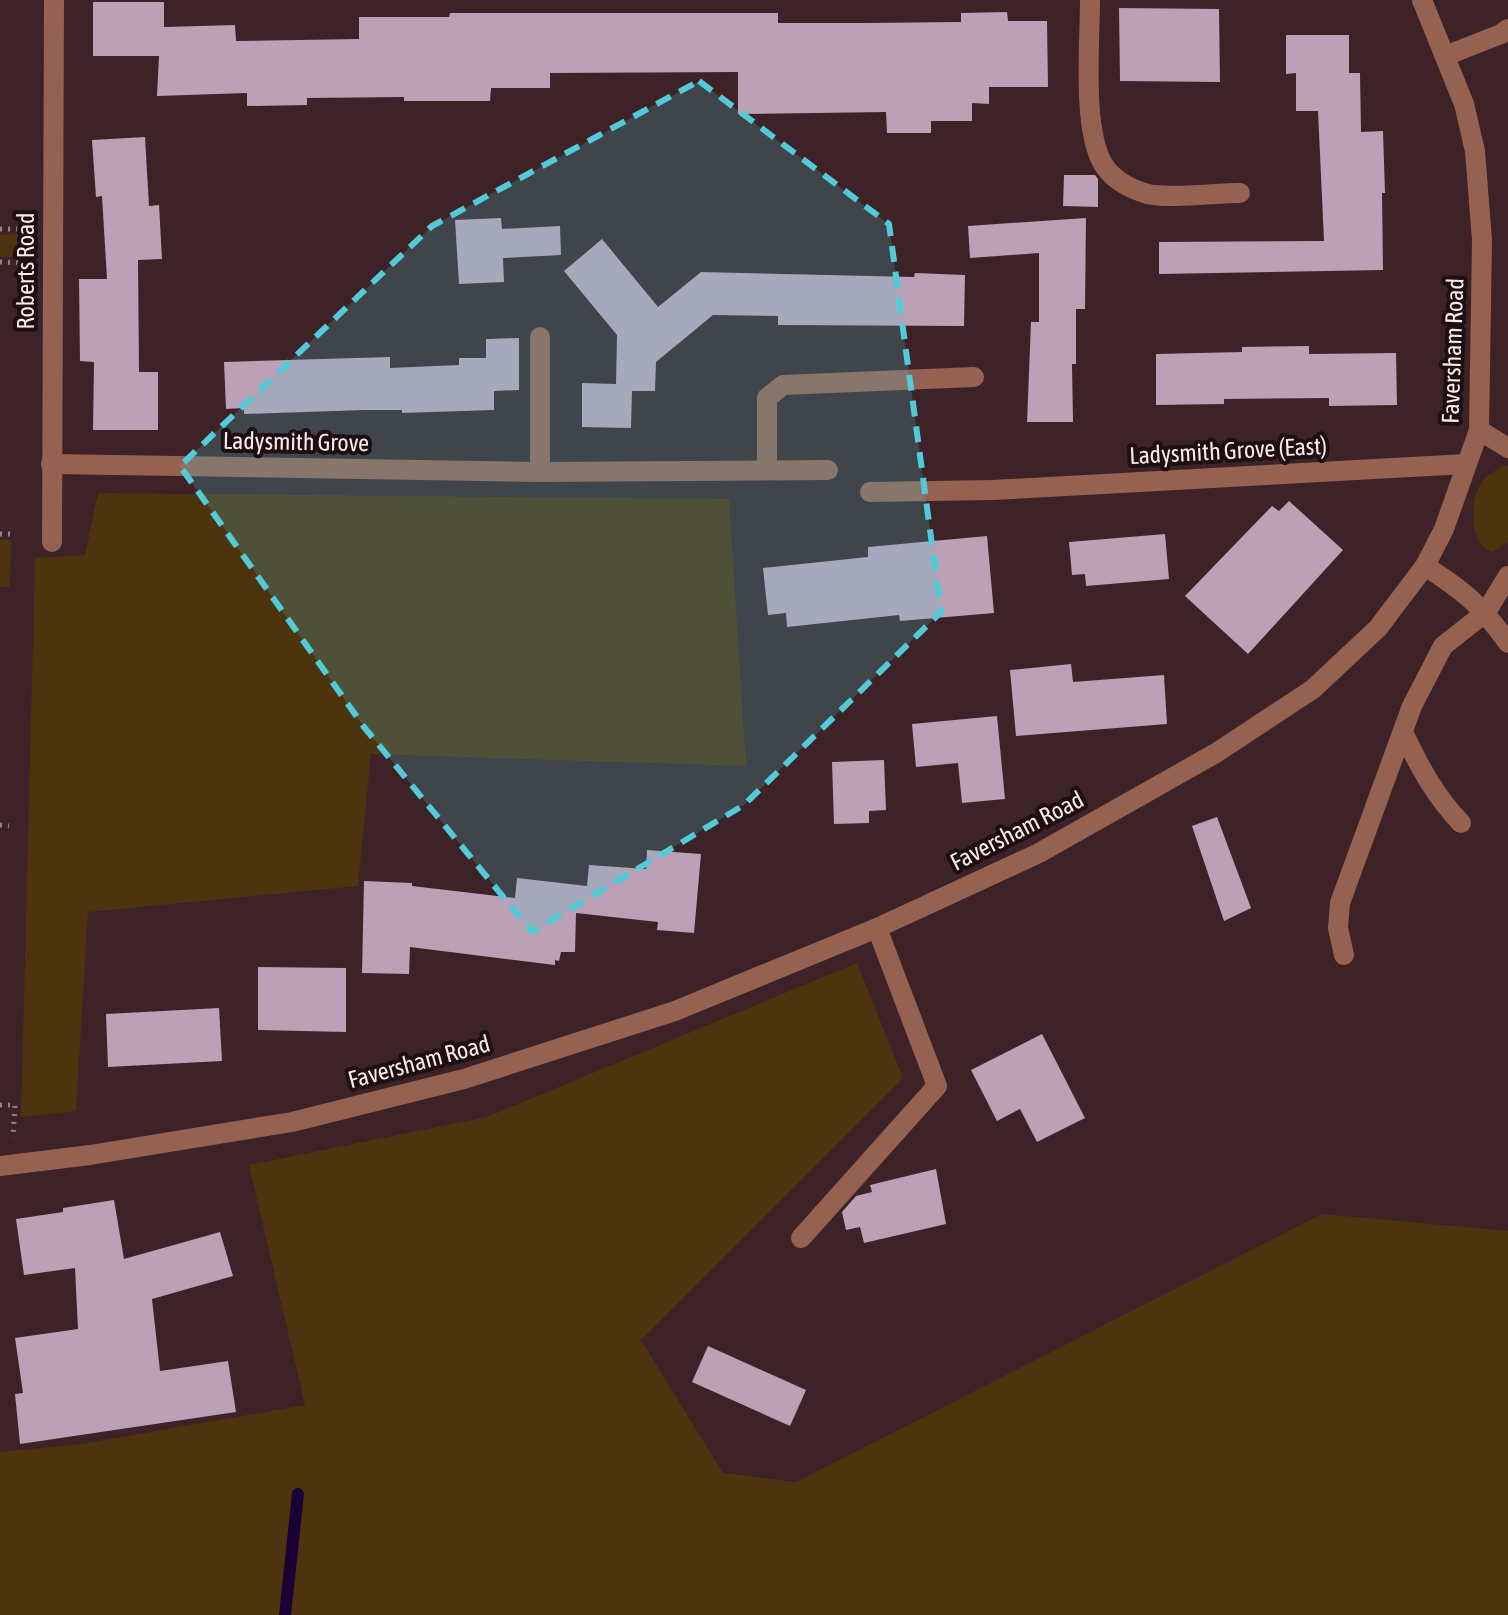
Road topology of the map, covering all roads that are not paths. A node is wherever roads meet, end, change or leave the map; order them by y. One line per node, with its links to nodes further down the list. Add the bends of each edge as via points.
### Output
1 (54, 0): 11 (street, Roberts Road)
2 (1090, 0): 6 (street, via 1090,117 1103,164 1121,184 1150,195)
3 (1422, 0): 5 (street, Faversham Road)
4 (1508, 29): 5 (street)
5 (1445, 56): 9 (street, Faversham Road, via 1475,151 1482,240)
6 (1240, 193)
7 (540, 337): 15 (street)
8 (974, 377): 13 (street, via 783,385 767,398)
9 (1479, 430): 10 (street); 12 (street, Faversham Road)
10 (1508, 448)
11 (51, 464): 15 (street, Ladysmith Grove); 17 (street, Roberts Road)
12 (1466, 464): 16 (street, Ladysmith Grove (East)); 18 (street, Faversham Road)
13 (767, 470): 14 (street, Ladysmith Grove); 15 (street, Ladysmith Grove)
14 (828, 470)
15 (540, 472)
16 (870, 492)
17 (52, 542)
18 (1425, 566): 20 (street, via 1465,591); 24 (street, Faversham Road, via 1378,628 1313,689 1216,753 1039,853)
19 (1508, 576): 20 (street)
20 (1486, 612): 21 (street); 22 (street, via 1443,646)
21 (1508, 643)
22 (1403, 732): 23 (street, via 1422,772); 25 (street, via 1340,903)
23 (1461, 823)
24 (877, 928): 26 (street, Faversham Road, via 675,1011 464,1079 292,1122); 27 (street, via 937,1086)
25 (1344, 955)
26 (6, 1165)
27 (801, 1238)

